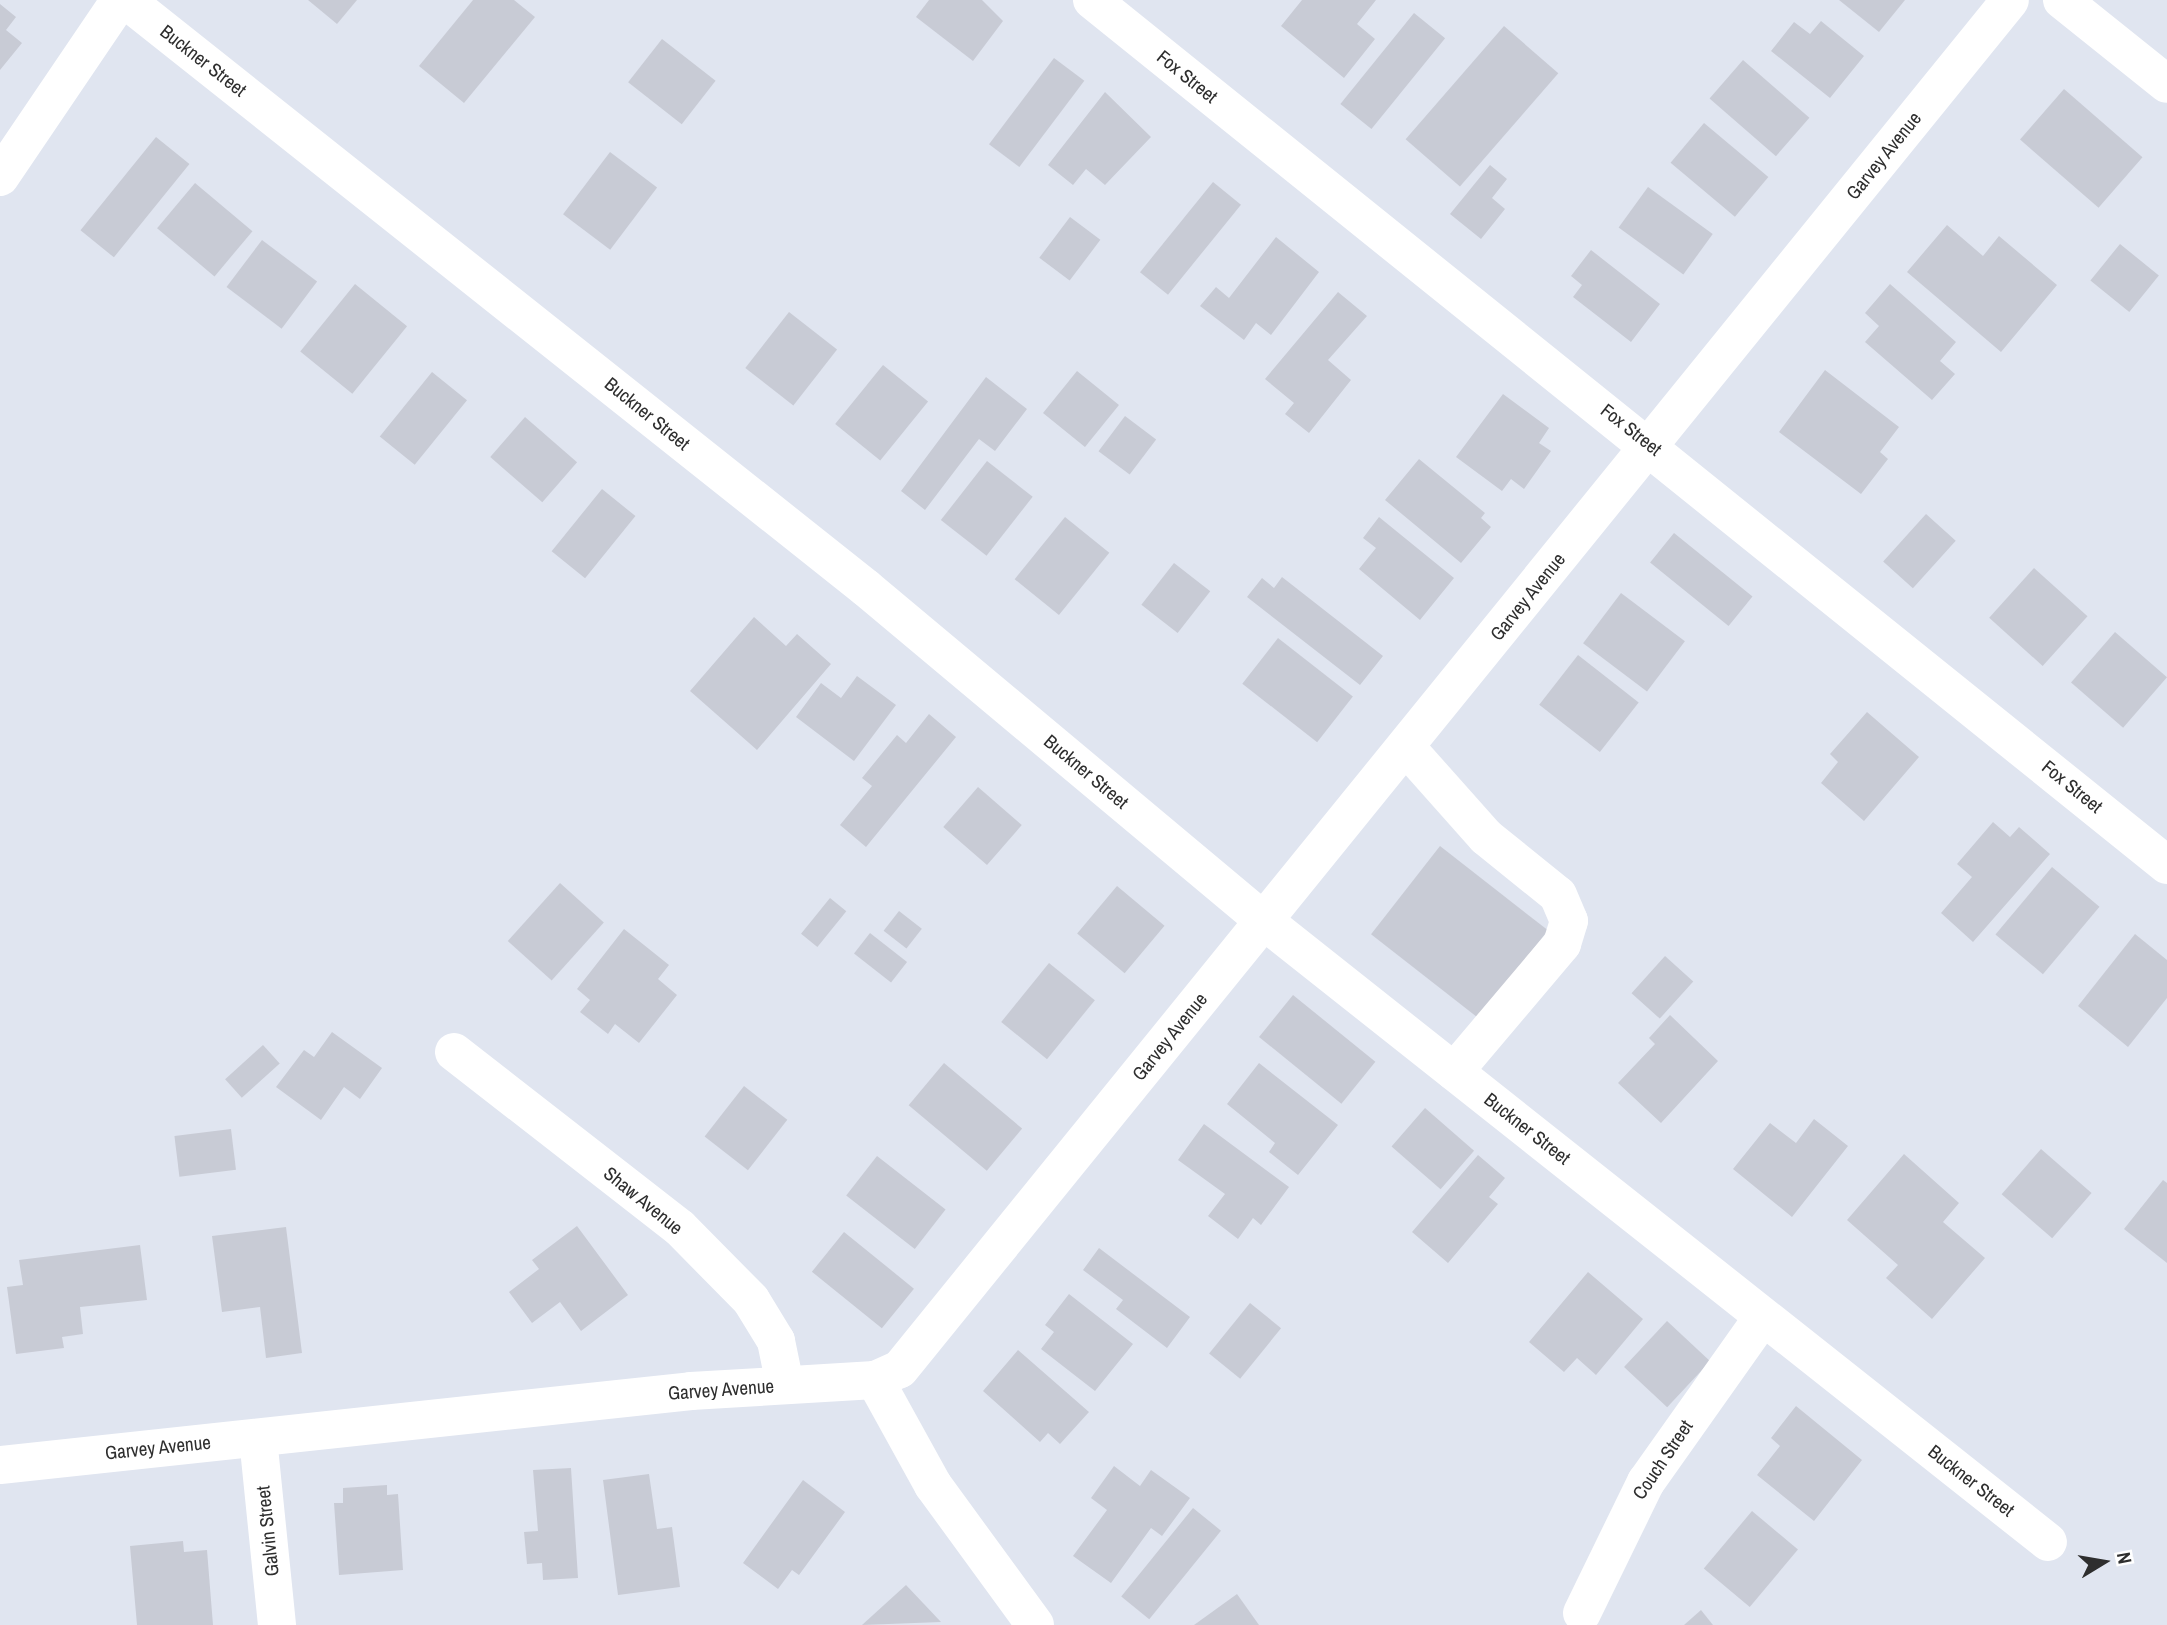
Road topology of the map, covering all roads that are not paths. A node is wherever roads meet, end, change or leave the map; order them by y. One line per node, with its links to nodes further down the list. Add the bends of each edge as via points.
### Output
1 (120, 0): 7 (street)
2 (126, 0): 11 (street, Buckner Street, via 866,588)
3 (1092, 0): 8 (street, Fox Street)
4 (2010, 0): 8 (street, Garvey Avenue)
5 (2062, 0): 6 (street)
6 (2167, 84)
7 (0, 177)
8 (1652, 445): 9 (street, Garvey Avenue); 10 (street, Fox Street)
9 (1406, 747): 11 (street, Garvey Avenue); 13 (street, via 1486,836 1558,895 1569,921 1562,944)
10 (2167, 865)
11 (1264, 921): 13 (street, Buckner Street); 15 (street, Garvey Avenue, via 900,1369)
12 (454, 1052): 16 (street, Shaw Avenue, via 680,1228 751,1300 776,1340)
13 (1454, 1072): 14 (street, Buckner Street)
14 (1763, 1317): 19 (street, Buckner Street); 20 (street, Couch Street, via 1646,1482)
15 (875, 1380): 16 (street, Garvey Avenue); 22 (street, via 933,1485)
16 (785, 1385): 17 (street, Garvey Avenue)
17 (258, 1438): 18 (street, Garvey Avenue); 21 (street, Galvin Street)
18 (0, 1465)
19 (2048, 1542)
20 (1582, 1613)
21 (277, 1625)
22 (1035, 1625)

